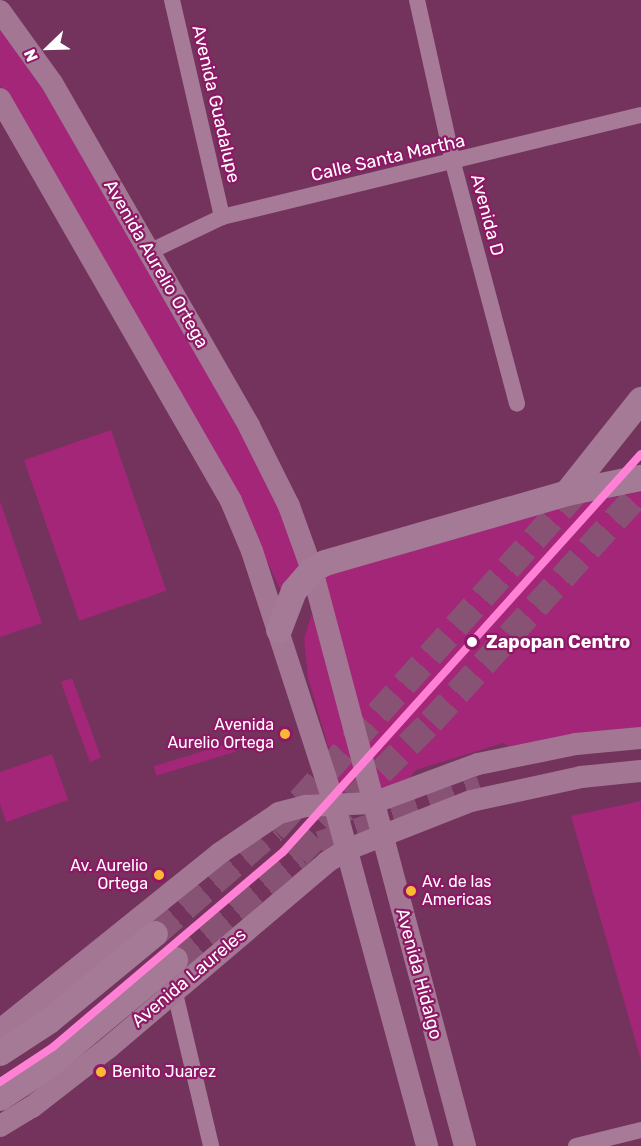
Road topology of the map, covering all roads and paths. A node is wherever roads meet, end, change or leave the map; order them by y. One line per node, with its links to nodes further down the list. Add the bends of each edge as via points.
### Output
1 (172, 0): 7 (street, Avenida Guadalupe)
2 (417, 0): 6 (street, Avenida D)
3 (0, 11): 8 (main road, Avenida Aurelio Ortega, via 52,83)
4 (0, 99): 14 (main road, via 231,501)
5 (641, 115): 6 (street, Calle Santa Martha)
6 (453, 163): 7 (street, Calle Santa Martha); 10 (street, Avenida D)
7 (222, 218): 8 (street, Calle Santa Martha)
8 (148, 252): 13 (main road, Avenida Aurelio Ortega, via 272,470)
9 (641, 400): 12 (main road)
10 (517, 404)
11 (641, 478): 12 (main road)
12 (567, 493): 13 (main road)
13 (312, 570): 14 (main road, via 294,591); 17 (main road, Avenida Aurelio Ortega)
14 (279, 630): 18 (main road)
15 (641, 738): 17 (main road, via 576,744 478,764)
16 (641, 771): 19 (main road, Avenida Laureles, via 581,777 471,801)
17 (373, 803): 18 (main road); 19 (main road, Avenida Hidalgo)
18 (335, 807): 20 (main road, Avenida Hidalgo); 24 (main road, via 306,806 279,813 220,853)
19 (381, 835): 20 (main road, Avenida Laureles); 31 (main road, Avenida Hidalgo)
20 (346, 850): 23 (main road, Avenida Laureles); 30 (main road, Avenida Hidalgo)
21 (155, 934): 25 (main road, via 49,1021)
22 (175, 960): 26 (main road, Avenida Laureles, via 43,1070)
23 (174, 989): 27 (main road, Avenida Laureles, via 74,1075); 29 (street)
24 (0, 1030)
25 (0, 1053)
26 (0, 1098)
27 (0, 1126)
28 (641, 1130): 32 (street)
29 (211, 1146)
30 (427, 1146)
31 (465, 1146)
32 (576, 1146)

